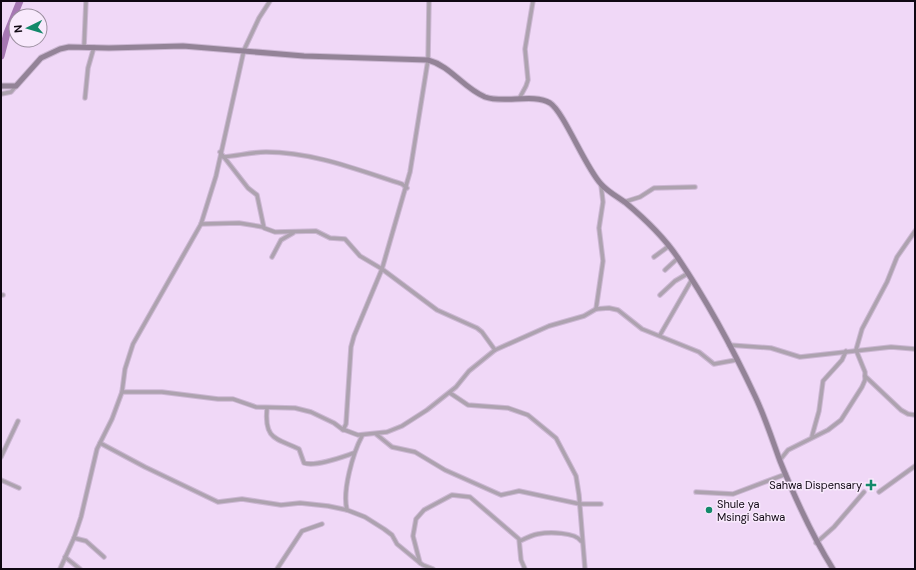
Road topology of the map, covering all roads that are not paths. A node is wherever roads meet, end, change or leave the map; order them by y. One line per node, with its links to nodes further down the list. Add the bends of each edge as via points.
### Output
1 (86, 1): 5 (street)
2 (270, 1): 7 (street)
3 (429, 1): 8 (street)
4 (533, 1): 13 (street, via 525,49 528,80)
5 (84, 47): 6 (main road); 10 (main road, via 60,49 46,55)
6 (94, 48): 7 (main road, via 182,46); 12 (street, via 88,68)
7 (244, 50): 8 (main road, via 304,56); 14 (street)
8 (428, 60): 13 (main road, via 445,67 485,97); 18 (street)
9 (1, 86): 10 (main road)
10 (16, 86): 11 (street, via 12,92)
11 (1, 94)
12 (85, 98)
13 (518, 99): 16 (main road, via 543,101 553,107)
14 (220, 152): 15 (street); 20 (street)
15 (223, 157): 18 (street, via 265,152 298,155 350,166); 21 (street, via 248,188 257,195)
16 (602, 185): 19 (main road); 33 (street, via 603,202 599,228 603,261)
17 (695, 187): 19 (street, via 654,188 640,197)
18 (407, 188): 28 (street)
19 (624, 202): 24 (main road)
20 (201, 224): 21 (street, via 239,223); 42 (street, via 128,356)
21 (264, 228): 23 (street, via 275,232)
22 (915, 231): 38 (street, via 897,257 862,329)
23 (294, 232): 25 (street, via 281,240); 28 (street, via 316,232 330,238 345,239 360,256)
24 (669, 246): 26 (street); 27 (main road)
25 (272, 257)
26 (654, 257)
27 (678, 258): 29 (street); 30 (main road)
28 (382, 269): 37 (street, via 437,310 477,328); 47 (street, via 351,347 346,424)
29 (665, 270)
30 (687, 274): 31 (main road); 32 (street, via 676,280)
31 (692, 281): 34 (street); 35 (main road)
32 (660, 295)
33 (596, 309): 34 (street, via 618,310 636,326); 37 (street, via 584,316 535,331)
34 (660, 335): 40 (street, via 699,352 714,364)
35 (729, 345): 39 (street, via 771,348 800,356); 40 (main road)
36 (915, 349): 38 (street, via 891,347)
37 (495, 350): 43 (street, via 469,371)
38 (856, 350): 39 (street); 41 (street)
39 (846, 351): 50 (street, via 842,360 823,382)
40 (736, 360): 54 (main road, via 756,397)
41 (865, 376): 45 (street, via 901,410); 50 (street, via 862,387 841,420 828,430)
42 (122, 392): 44 (street, via 147,391 233,399 254,407); 51 (street)
43 (450, 393): 48 (street, via 402,426); 62 (street, via 468,405 508,408 528,415 552,434 576,476)
44 (267, 408): 47 (street, via 295,408 311,412); 52 (street, via 267,425 272,436 281,443 299,450 304,463 329,461)
45 (915, 415)
46 (18, 421): 53 (street)
47 (343, 430): 49 (street)
48 (376, 434): 49 (street); 62 (street, via 392,447 415,452 445,470 502,495 519,491)
49 (362, 436): 52 (street)
50 (812, 436): 54 (street, via 788,450)
51 (100, 443): 64 (street, via 218,502 242,499 281,506 300,503); 66 (street)
52 (354, 453): 64 (street, via 346,498)
53 (1, 457)
54 (780, 460): 56 (main road)
55 (915, 466): 61 (street)
56 (786, 474): 59 (street, via 733,494); 69 (main road)
57 (1, 480): 58 (street)
58 (19, 488)
59 (696, 492)
60 (864, 492): 69 (street, via 834,527)
61 (878, 492)
62 (580, 504): 63 (street); 68 (street)
63 (601, 504)
64 (347, 510): 72 (street, via 365,517 391,533 397,544)
65 (322, 524): 75 (street, via 302,531)
66 (74, 538): 70 (street); 71 (street, via 86,542)
67 (520, 541): 68 (street, via 546,533 576,536); 72 (street, via 470,496 452,495 424,510 416,519 413,536); 77 (street, via 521,560)
68 (582, 542): 78 (street)
69 (816, 543): 79 (main road)
70 (65, 557): 73 (street); 74 (street)
71 (104, 557)
72 (420, 562): 76 (street)
73 (60, 569)
74 (80, 569)
75 (277, 569)
76 (432, 569)
77 (525, 569)
78 (585, 569)
79 (832, 569)

